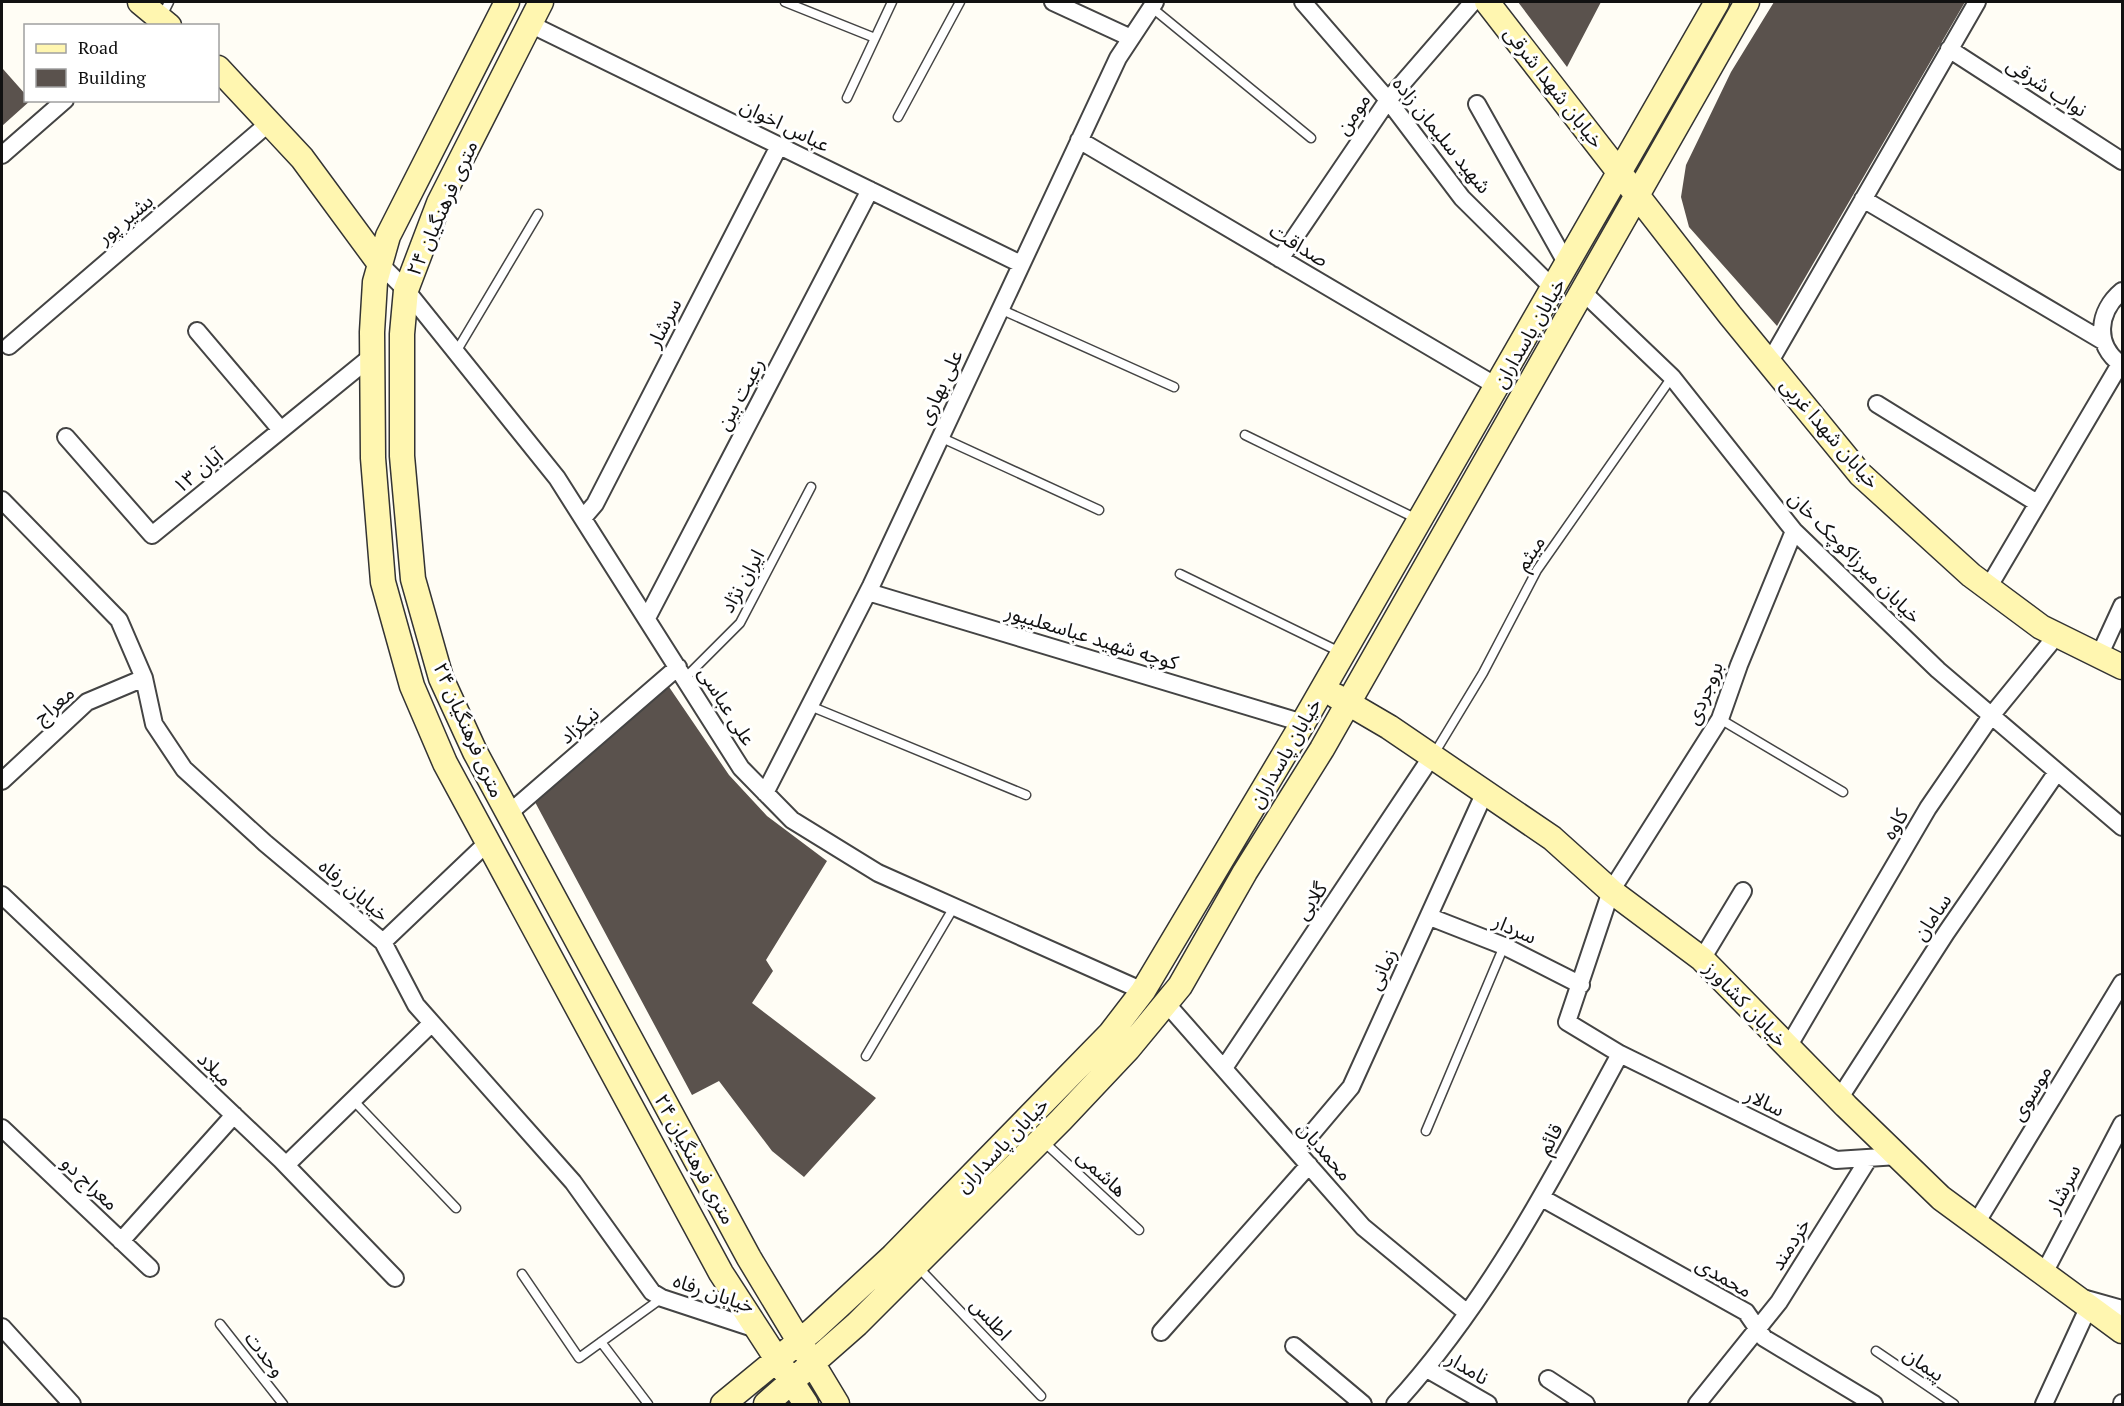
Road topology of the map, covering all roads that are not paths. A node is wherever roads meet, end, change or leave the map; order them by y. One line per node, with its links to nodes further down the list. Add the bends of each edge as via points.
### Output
1 (140, 2): 15 (main road)
2 (541, 2): 16 (main road, ۲۴ متری فرهنگیان)
3 (785, 2): 18 (lane)
4 (892, 2): 18 (lane)
5 (960, 2): 25 (lane)
6 (1053, 2): 17 (street)
7 (1303, 2): 22 (street, شهید سلیمان زاده)
8 (1473, 2): 22 (street, مومن)
9 (1486, 2): 32 (main road, خیابان شهدا شرقی)
10 (1717, 2): 32 (main road, خیابان پاسداران)
11 (1747, 2): 34 (main road)
12 (1977, 2): 19 (street)
13 (1153, 4): 17 (street, علی بهاری); 27 (lane)
14 (505, 5): 16 (main road); 38 (main road, ۲۴ متری فرهنگیان, via 388,236)
15 (163, 18)
16 (530, 24): 29 (street, عباس اخوان); 42 (main road, ۲۴ متری فرهنگیان, via 439,203)
17 (1131, 38): 28 (street, علی بهاری)
18 (874, 39): 21 (lane)
19 (1948, 49): 31 (street, نواب شرقی); 35 (street)
20 (219, 69): 26 (main road)
21 (847, 98)
22 (1388, 100): 37 (street, مومن); 41 (street, شهید سلیمان زاده, via 1462,198)
23 (63, 102): 30 (street)
24 (1477, 104): 40 (street)
25 (898, 117)
26 (269, 123): 38 (main road, via 302,158); 48 (street, بشیر پور)
27 (1311, 138)
28 (1079, 140): 37 (street, صداقت); 39 (street, علی بهاری)
29 (779, 146): 33 (street, عباس اخوان); 65 (street, سرشار, via 600,493)
30 (2, 155)
31 (2122, 161)
32 (1620, 173): 34 (main road, خیابان شهدا شرقی); 40 (main road, خیابان پاسداران)
33 (870, 190): 39 (street, عباس اخوان); 72 (street, رعیت بین)
34 (1638, 195): 44 (main road, خیابان پاسداران); 51 (main road, خیابان شهدا غربی)
35 (1863, 200): 47 (street); 51 (street)
36 (538, 214): 49 (lane)
37 (1281, 259): 55 (street, صداقت)
38 (380, 264): 42 (street, علی عباسی); 50 (main road, ۲۴ متری فرهنگیان, via 375,282)
39 (1021, 264): 45 (street, علی بهاری)
40 (1568, 266): 41 (main road, خیابان پاسداران)
41 (1554, 289): 55 (main road, خیابان پاسداران)
42 (406, 290): 49 (street, علی عباسی); 92 (main road, ۲۴ متری فرهنگیان, via 402,456 413,579 441,678)
43 (2122, 291): 47 (street, via 2104,312)
44 (1582, 292): 53 (street, خیابان میرزاکوچک خان); 80 (main road, خیابان پاسداران)
45 (1000, 309): 54 (lane); 60 (street, علی بهاری)
46 (196, 331): 57 (street)
47 (2103, 341): 52 (street)
48 (9, 346)
49 (456, 353): 65 (street, علی عباسی, via 558,478)
50 (372, 356): 57 (street, ۱۳ آبان); 94 (main road, ۲۴ متری فرهنگیان, via 373,458 383,582 412,686 445,763)
51 (1770, 363): 69 (main road, خیابان شهدا غربی, via 1860,474)
52 (2121, 364): 63 (street)
53 (1672, 377): 67 (street, خیابان میرزاکوچک خان); 85 (lane, میثم, via 1537,570 1483,673)
54 (1174, 387)
55 (1498, 387): 66 (main road, خیابان پاسداران)
56 (1877, 404): 63 (street)
57 (281, 430): 59 (street, ۱۳ آبان, via 153,535)
58 (1245, 435): 66 (lane)
59 (66, 437)
60 (940, 437): 64 (lane); 70 (street, علی بهاری)
61 (811, 487): 77 (lane, ایران نژاد, via 740,623)
62 (2, 500): 78 (street, خیابان رفاه, via 119,621)
63 (2037, 504): 69 (street)
64 (1099, 510)
65 (583, 518): 72 (street, علی عباسی)
66 (1420, 521): 74 (main road, خیابان پاسداران)
67 (1794, 531): 82 (street, خیابان میرزاکوچک خان); 83 (street, بروجردی)
68 (1180, 574): 74 (lane)
69 (1988, 588): 73 (main road, خیابان شهدا غربی)
70 (868, 591): 81 (street, علی بهاری); 84 (street, کوچه شهید عباسعلیپور)
71 (2122, 606): 75 (street)
72 (646, 618): 77 (street, علی عباسی)
73 (2057, 635): 75 (main road, خیابان شهدا غربی); 82 (street, کاوه)
74 (1343, 654): 79 (main road, خیابان پاسداران)
75 (2099, 656): 76 (main road, خیابان شهدا غربی)
76 (2122, 667)
77 (681, 673): 90 (street, علی عباسی, via 741,768); 92 (street, نیکزاد)
78 (144, 678): 87 (street, معراج, via 87,702); 100 (street, خیابان رفاه, via 154,724 184,769)
79 (1323, 689): 80 (main road, خیابان کشاورز); 84 (main road, خیابان پاسداران)
80 (1348, 704): 85 (main road, خیابان کشاورز); 106 (main road, خیابان پاسداران)
81 (810, 706): 90 (street, علی بهاری); 91 (lane)
82 (1991, 716): 86 (street, خیابان میرزاکوچک خان); 108 (street, کاوه, via 1928,808)
83 (1720, 719): 89 (lane); 95 (street, بروجردی)
84 (1303, 723): 105 (main road, خیابان پاسداران)
85 (1432, 756): 88 (main road, خیابان کشاورز); 111 (street, گلابی)
86 (2057, 772): 93 (street, خیابان میرزاکوچک خان); 112 (street, سامان, via 1946,933)
87 (2, 781)
88 (1485, 792): 95 (main road, خیابان کشاورز, via 1552,838); 99 (street, زمانی)
89 (1843, 792)
90 (765, 793): 98 (street, علی عباسی, via 792,820 878,873)
91 (1026, 795)
92 (508, 814): 144 (main road, ۲۴ متری فرهنگیان, via 749,1258)
93 (2122, 827)
94 (488, 842): 100 (street); 141 (main road, ۲۴ متری فرهنگیان, via 721,1273)
95 (1611, 891): 102 (main road, خیابان کشاورز); 104 (street)
96 (1743, 891): 102 (street)
97 (2, 895): 114 (street, میلاد)
98 (954, 907): 105 (street, علی عباسی); 110 (lane)
99 (1430, 917): 101 (street, سردار); 119 (street, زمانی, via 1351,1087)
100 (383, 942): 107 (street, خیابان رفاه, via 416,1005)
101 (1504, 946): 104 (street, سردار); 117 (lane)
102 (1702, 959): 108 (main road, خیابان کشاورز)
103 (2122, 983): 126 (street, موسوی)
104 (1581, 985): 109 (street, via 1567,1022)
105 (1143, 991): 144 (main road, خیابان پاسداران, via 1110,1034 909,1239)
106 (1166, 1003): 111 (street, محمدیان); 118 (main road, خیابان پاسداران, via 1128,1049)
107 (432, 1023): 113 (street); 134 (street, خیابان رفاه, via 573,1182 652,1292)
108 (1788, 1047): 112 (main road, خیابان کشاورز)
109 (1620, 1054): 121 (street, سالار, via 1836,1160); 124 (street, قائم)
110 (866, 1056)
111 (1224, 1068): 119 (street, محمدیان)
112 (1843, 1093): 120 (main road, خیابان کشاورز)
113 (353, 1100): 122 (street); 125 (lane)
114 (234, 1115): 122 (street, میلاد); 128 (street)
115 (2122, 1124): 132 (street, سرشار)
116 (2, 1128): 128 (street, معراج دو)
117 (1426, 1131)
118 (1041, 1139): 127 (lane, هاشمی); 129 (main road, خیابان پاسداران)
119 (1297, 1151): 123 (street, محمدیان)
120 (1898, 1156): 121 (street, سالار); 126 (main road, خیابان کشاورز)
121 (1869, 1158): 140 (street, خردمند, via 1779,1302)
122 (286, 1165): 133 (street, میلاد)
123 (1309, 1166): 137 (street, محمدیان, via 1363,1227); 143 (street)
124 (1542, 1198): 137 (street, قائم); 140 (street, محمدی, via 1746,1312)
125 (456, 1208)
126 (1975, 1225): 132 (main road, خیابان کشاورز)
127 (1139, 1230)
128 (121, 1241): 130 (street, معراج دو)
129 (917, 1265): 149 (main road, خیابان پاسداران); 153 (lane, اطلس)
130 (150, 1268)
131 (522, 1274): 145 (lane, via 579,1359)
132 (2043, 1275): 135 (main road, خیابان کشاورز)
133 (395, 1278)
134 (662, 1298): 141 (street, خیابان رفاه); 145 (lane)
135 (2080, 1300): 136 (street); 142 (main road, خیابان کشاورز); 168 (street)
136 (2122, 1309)
137 (1466, 1312): 150 (street, قائم)
138 (220, 1324): 155 (lane, وحدت)
139 (2, 1327): 154 (street)
140 (1757, 1328): 165 (street, خردمند); 166 (street, محمدی, via 1764,1338)
141 (759, 1330): 148 (main road, ۲۴ متری فرهنگیان)
142 (2122, 1331)
143 (1161, 1332)
144 (800, 1340): 148 (main road, خیابان پاسداران); 149 (main road, ۲۴ متری فرهنگیان)
145 (601, 1342): 156 (lane)
146 (1294, 1346): 161 (street)
147 (1876, 1351): 167 (lane, پیمان)
148 (777, 1359): 152 (main road, ۲۴ متری فرهنگیان); 157 (main road, خیابان پاسداران)
149 (813, 1363): 152 (main road, خیابان پاسداران); 160 (main road, ۲۴ متری فرهنگیان)
150 (1427, 1369): 162 (street, قائم); 163 (street, نامدار)
151 (1548, 1379): 164 (street)
152 (791, 1382): 158 (main road, خیابان پاسداران); 159 (main road, ۲۴ متری فرهنگیان)
153 (1041, 1396)
154 (72, 1404)
155 (283, 1404)
156 (648, 1404)
157 (723, 1404)
158 (766, 1404)
159 (806, 1404)
160 (837, 1404)
161 (1363, 1404)
162 (1395, 1404)
163 (1488, 1404)
164 (1586, 1404)
165 (1698, 1404)
166 (1874, 1404)
167 (1954, 1404)
168 (2044, 1404)

